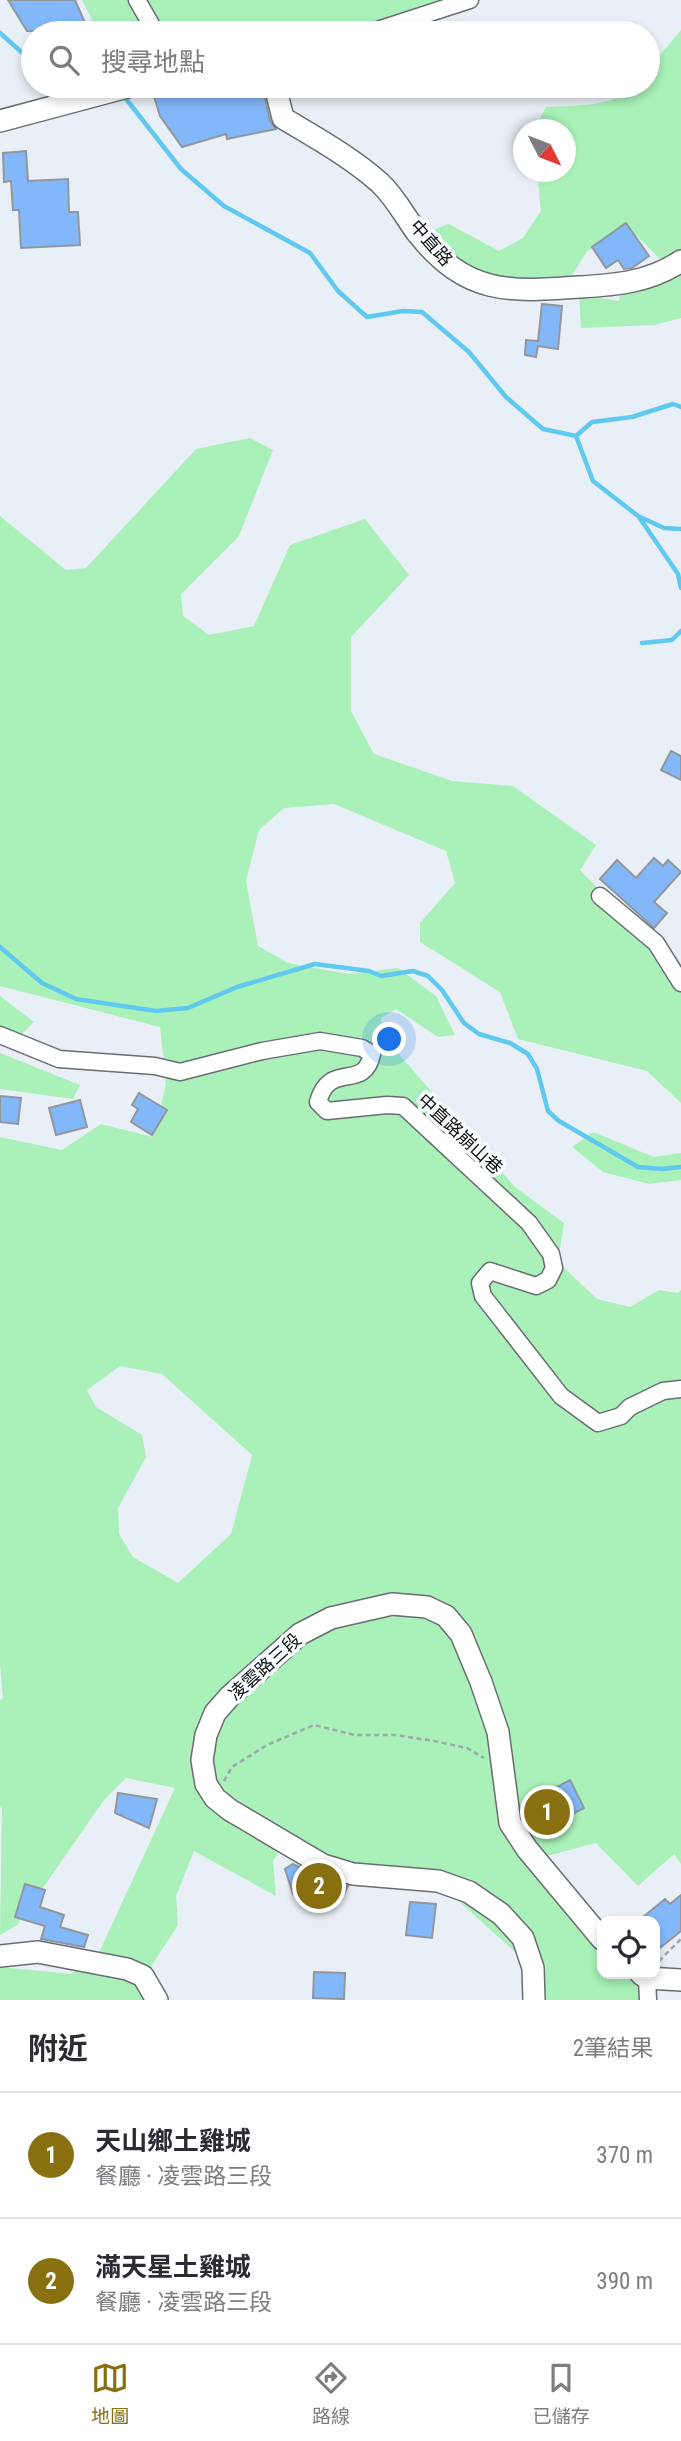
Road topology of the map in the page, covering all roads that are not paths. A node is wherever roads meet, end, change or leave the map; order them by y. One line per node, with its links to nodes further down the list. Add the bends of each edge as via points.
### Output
1 (137, 0): 3 (street)
2 (470, 0): 4 (street)
3 (149, 21)
4 (405, 21)
5 (86, 98): 7 (street)
6 (278, 98): 8 (street, 中直路, via 283,118 340,152 380,184 418,234 454,270 484,284 514,291 603,286 642,280)
7 (0, 121)
8 (681, 261)
9 (600, 896): 10 (street, via 656,943)
10 (681, 983)
11 (0, 1035): 12 (street, 中直路崩山巷, via 59,1059 180,1072 320,1041 362,1048 372,1054 370,1066 362,1073 331,1080 321,1089 318,1102 327,1111 403,1106 529,1223 551,1254 554,1268 548,1280 536,1286 490,1272 480,1283 483,1296 561,1396 598,1423 621,1416 663,1391)
12 (681, 1389)
13 (597, 1933): 19 (street, 凌雲路三段, via 510,1822 494,1719 461,1634 446,1616 428,1607 392,1604 331,1618 300,1634 230,1696 215,1713 202,1760 206,1784 215,1798 323,1865 354,1874 438,1881 469,1892 501,1914 523,1938 533,1968)
14 (0, 1956): 18 (street, via 38,1952 127,1969 142,1976)
15 (660, 1976): 17 (street)
16 (648, 1979): 20 (street)
17 (681, 1980)
18 (157, 2000)
19 (534, 2000)
20 (648, 2000)

